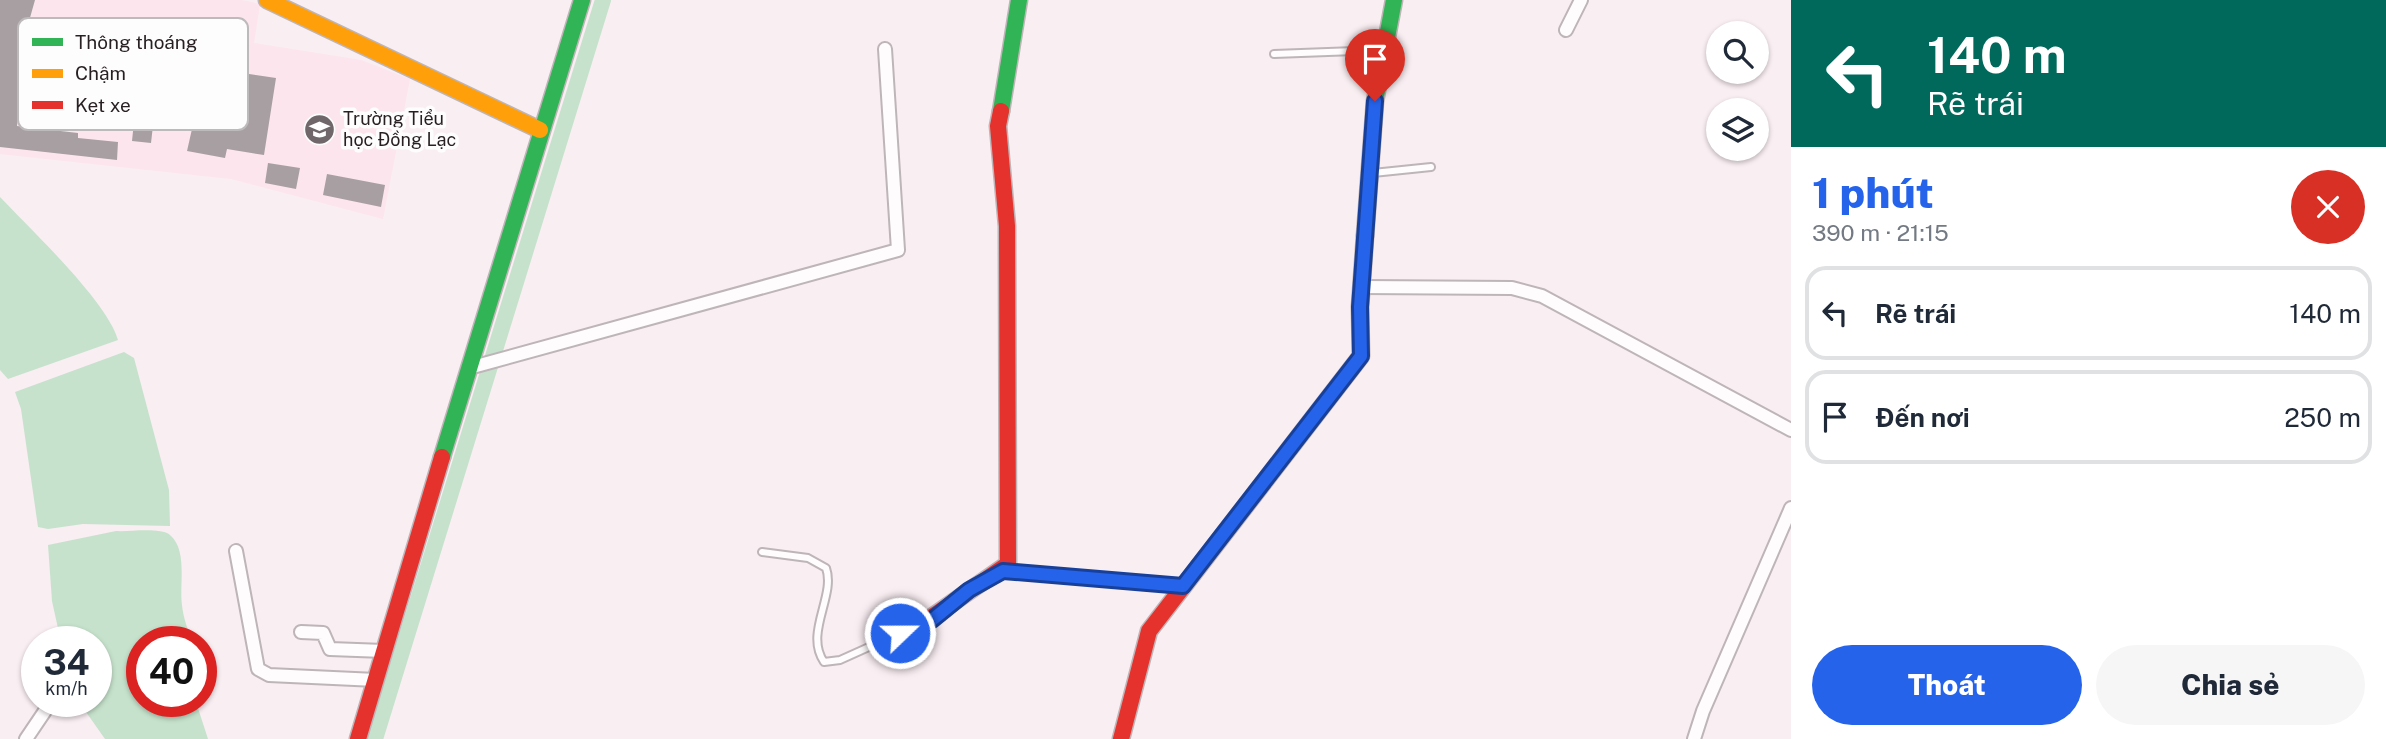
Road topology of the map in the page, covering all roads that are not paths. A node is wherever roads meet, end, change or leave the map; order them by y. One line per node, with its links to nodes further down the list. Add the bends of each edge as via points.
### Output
1 (267, 0): 10 (street)
2 (582, 0): 10 (street)
3 (1019, 0): 19 (street, via 998,126 1007,226 1009,552)
4 (1394, 0): 8 (street)
5 (1581, 0): 6 (street)
6 (1566, 30)
7 (884, 49): 14 (street, via 898,250)
8 (1384, 50): 9 (lane); 12 (street)
9 (1274, 54)
10 (540, 130): 14 (street)
11 (1430, 167): 12 (lane)
12 (1370, 173): 13 (street)
13 (1362, 287): 15 (street, via 1512,288 1542,296); 20 (street, via 1361,356)
14 (469, 368): 23 (street)
15 (1791, 430)
16 (1791, 508): 29 (street)
17 (236, 551): 24 (street, via 258,669 269,675)
18 (762, 552): 22 (lane, via 808,558 825,568 828,580 820,611 819,646 824,662 840,660)
19 (1003, 571): 20 (street); 22 (street, via 969,590 932,620)
20 (1183, 586): 28 (street, via 1149,631)
21 (301, 632): 23 (street, via 323,633 330,649)
22 (900, 633)
23 (384, 651): 24 (street)
24 (376, 680): 27 (street)
25 (41, 717): 26 (street)
26 (26, 739)
27 (358, 739)
28 (1121, 739)
29 (1694, 739)

